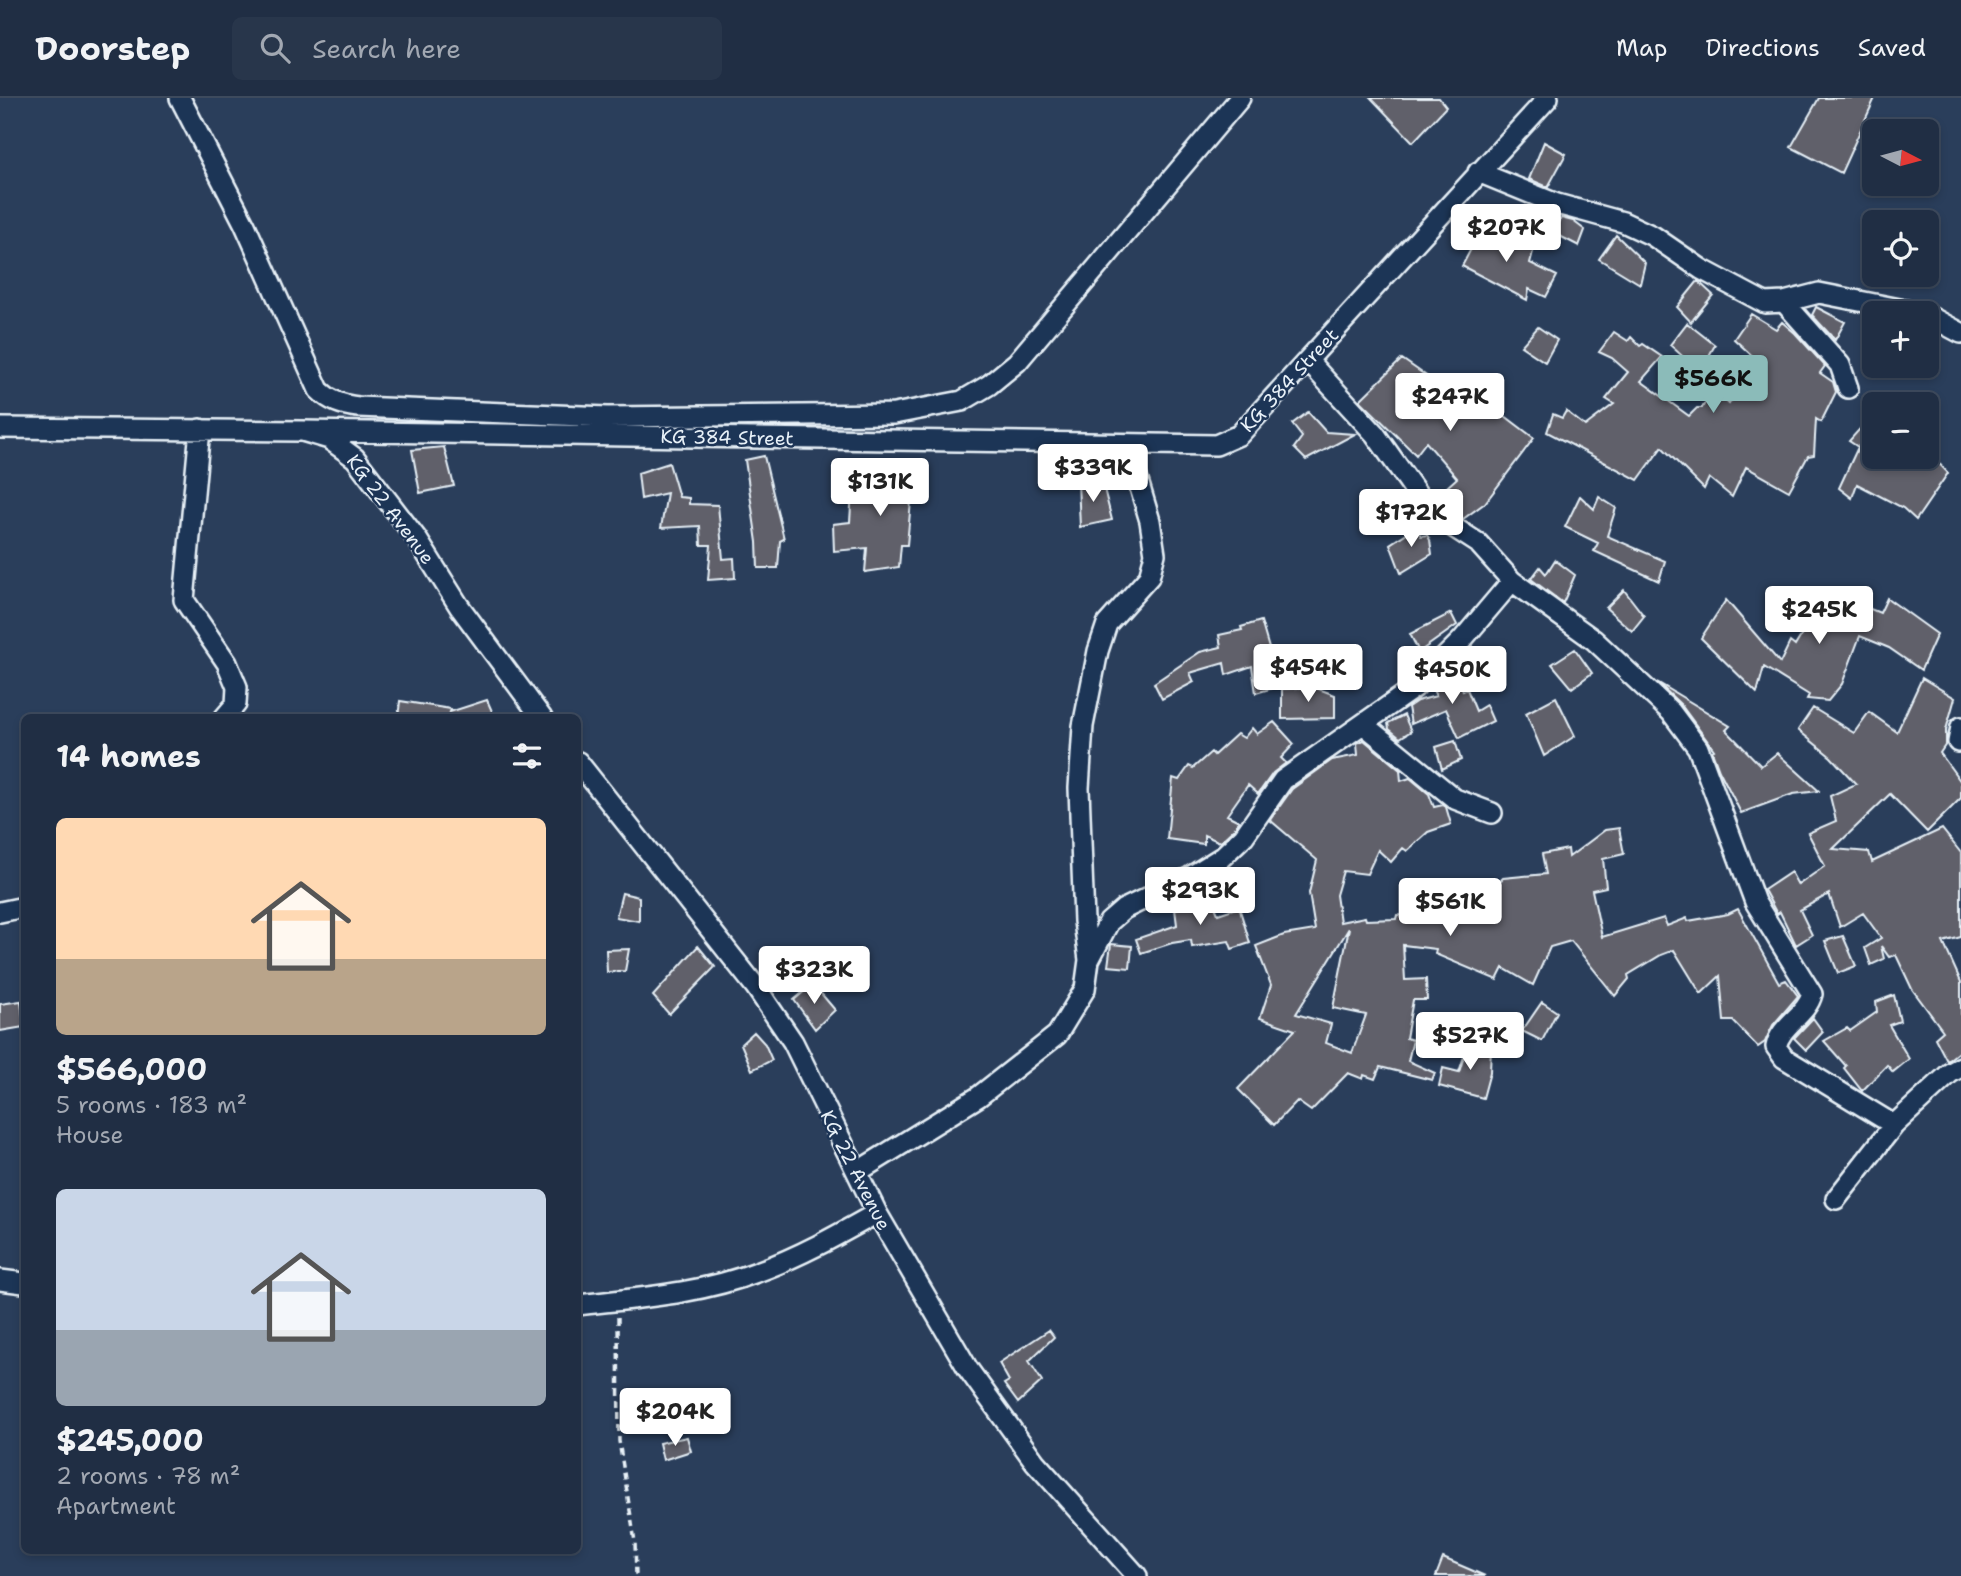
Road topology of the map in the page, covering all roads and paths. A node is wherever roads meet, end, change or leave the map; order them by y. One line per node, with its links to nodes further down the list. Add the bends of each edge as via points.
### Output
1 (180, 98): 2 (street, via 245,225 319,390 333,401 358,407 608,417 894,414 962,401 1017,362)
2 (1240, 98)
3 (1548, 98): 4 (street, KG 384 Street)
4 (1478, 172): 5 (street, via 1557,204 1623,222 1741,293 1765,303); 9 (street, KG 384 Street)
5 (1784, 302): 6 (street, via 1819,293); 10 (street, via 1840,365)
6 (1862, 302)
7 (1939, 321): 8 (street)
8 (1961, 333)
9 (1308, 361): 14 (street, KG 384 Street, via 1229,441 1216,445); 15 (street, via 1375,434 1430,512 1478,543)
10 (1848, 388)
11 (0, 428): 12 (street, KG 22 Avenue)
12 (200, 429): 13 (street, KG 22 Avenue); 16 (street, via 184,600 227,663 237,687 236,704)
13 (302, 431): 14 (street, KG 384 Street); 17 (street, KG 22 Avenue, via 329,439 355,458)
14 (1127, 444): 23 (street, via 1155,554 1149,577 1107,624 1083,726 1079,788)
15 (1512, 580): 18 (street, via 1414,688); 25 (street, via 1594,640 1639,680 1698,748 1755,902 1812,994 1810,1003 1777,1038 1776,1046 1784,1058)
16 (227, 714)
17 (539, 714)
18 (1363, 724): 20 (street, via 1455,799); 23 (street, via 1283,780 1244,836 1222,857 1124,909 1110,922)
19 (581, 766): 26 (street, KG 22 Avenue, via 755,986 793,1042)
20 (1492, 813)
21 (21, 908): 22 (street)
22 (0, 912)
23 (1089, 960): 26 (street, via 1085,989 1057,1035 978,1097)
24 (1961, 1067): 25 (street)
25 (1894, 1125): 27 (street)
26 (857, 1172): 28 (street, KG 22 Avenue)
27 (1836, 1199)
28 (877, 1213): 31 (street, via 755,1273 692,1290); 34 (street, KG 22 Avenue, via 968,1369 1035,1462)
29 (0, 1280): 30 (street)
30 (21, 1283)
31 (617, 1300): 32 (street); 33 (path, via 619,1441)
32 (581, 1305)
33 (636, 1576)
34 (1137, 1576)

